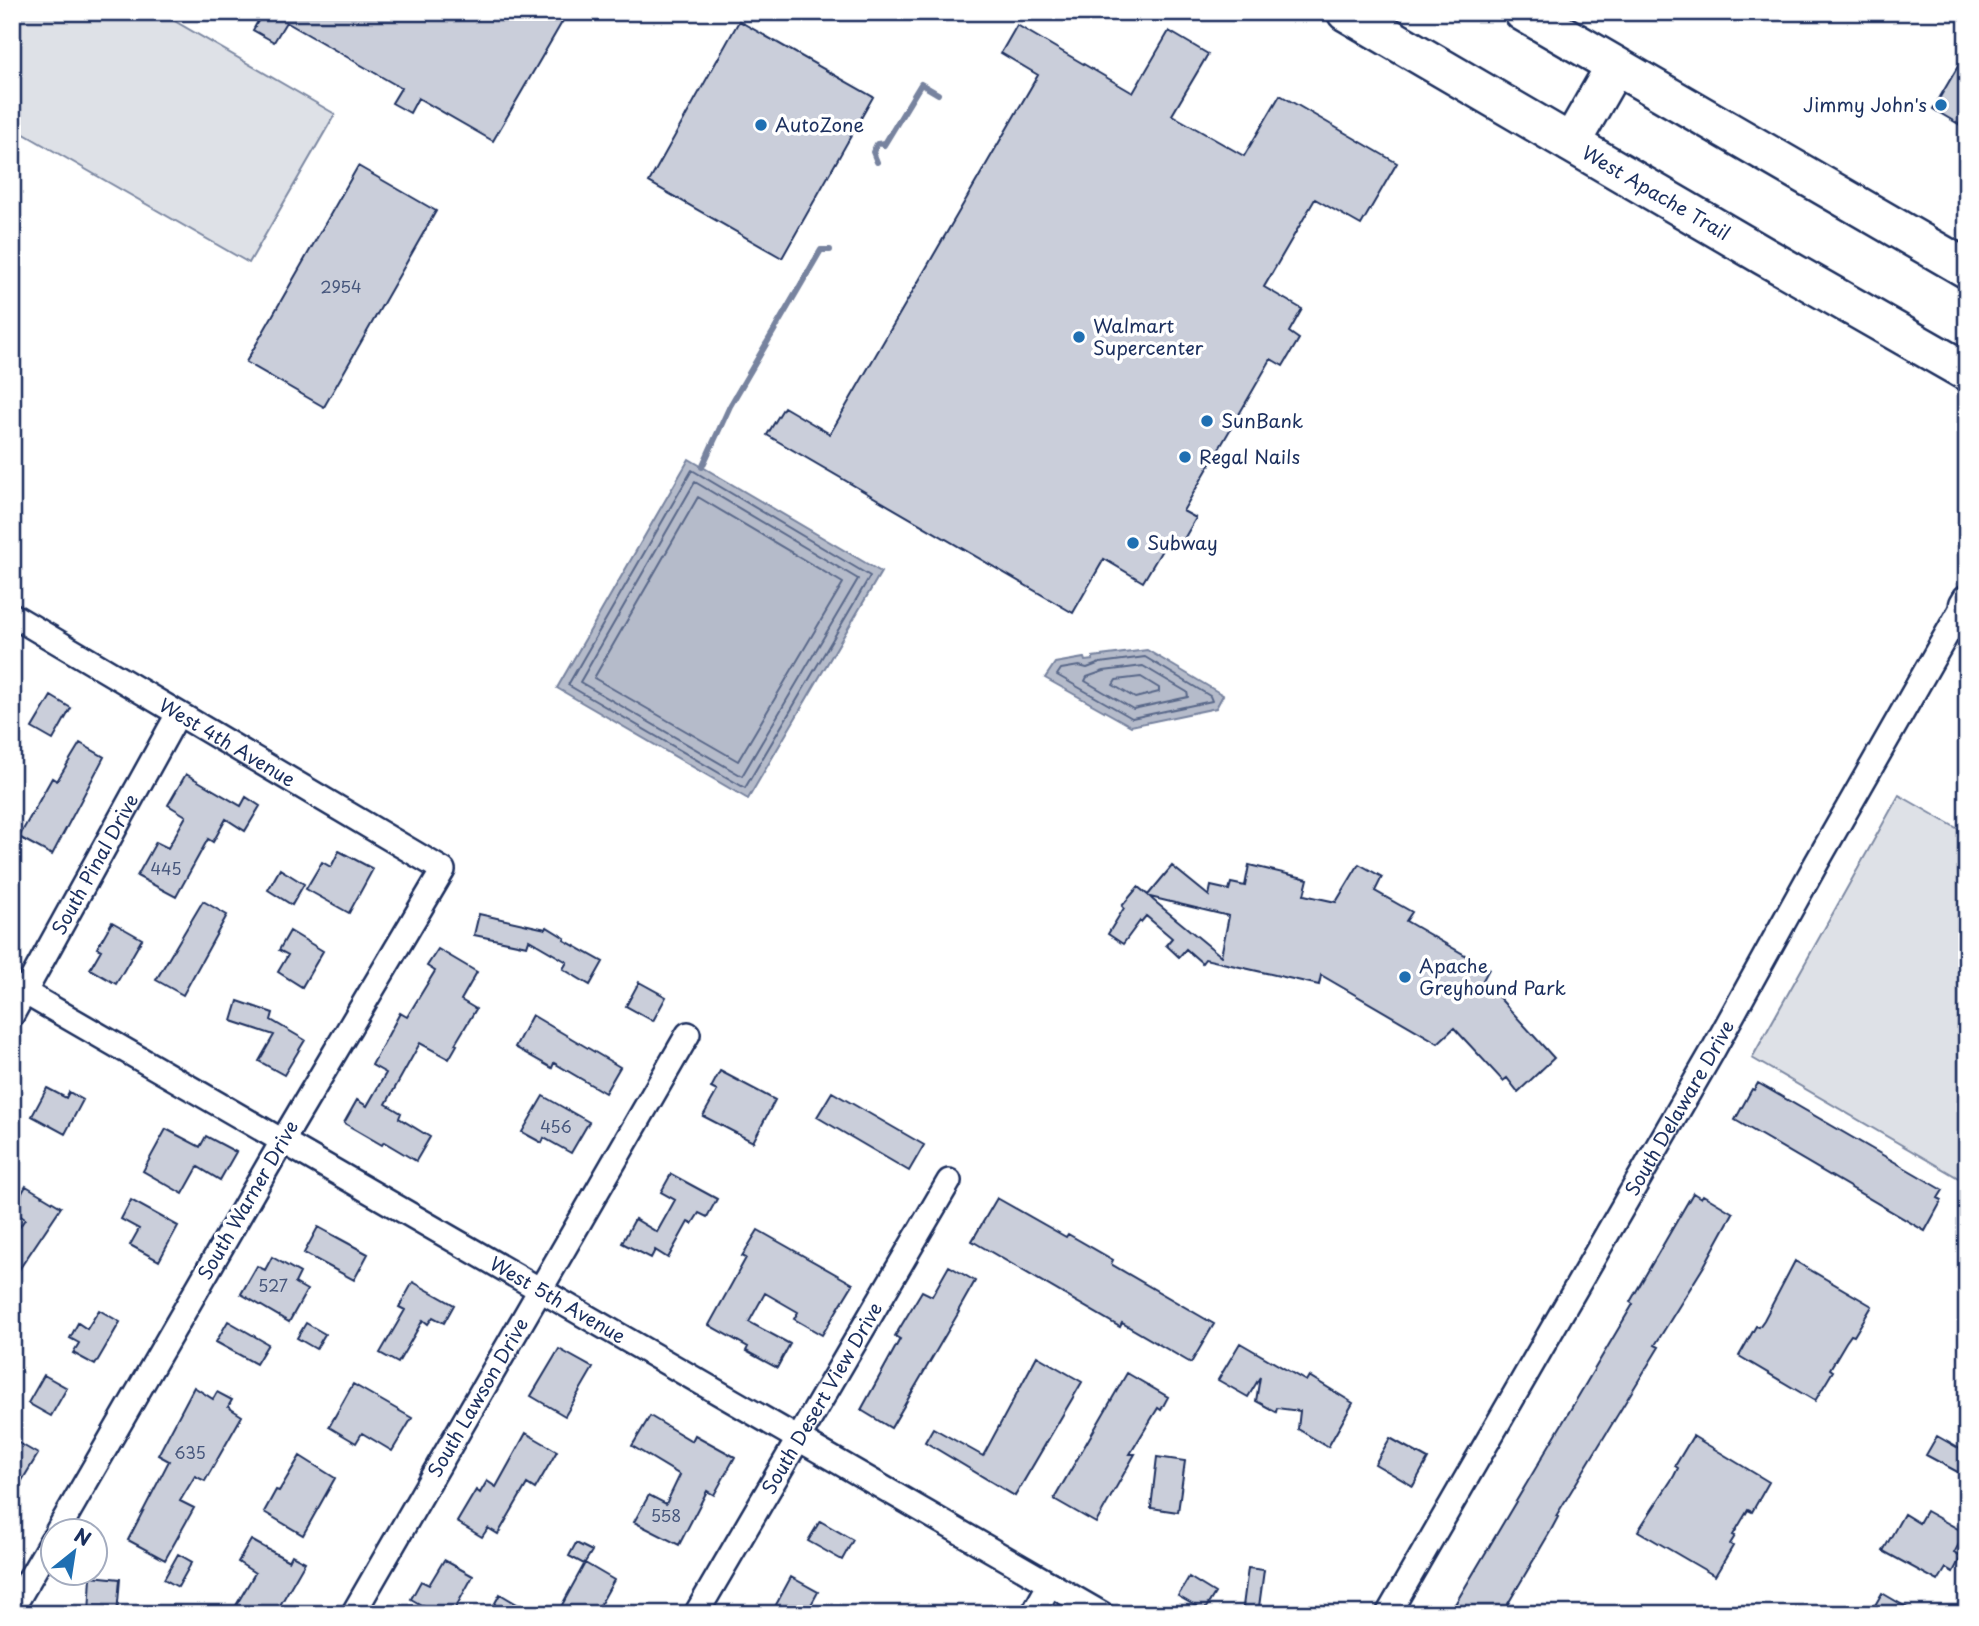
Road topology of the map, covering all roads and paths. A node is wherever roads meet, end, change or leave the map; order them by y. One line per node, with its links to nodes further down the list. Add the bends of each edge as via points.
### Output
1 (1346, 12): 4 (main road, West Apache Trail)
2 (1523, 12): 3 (main road)
3 (1615, 66): 4 (main road); 5 (main road)
4 (1571, 143): 6 (main road, West Apache Trail)
5 (1967, 268)
6 (1967, 372)
7 (1965, 602): 26 (street, South Delaware Drive)
8 (12, 615): 9 (street, West 4th Avenue)
9 (178, 714): 10 (street, West 4th Avenue); 11 (street, South Pinal Drive)
10 (443, 870): 14 (street, South Warner Drive)
11 (19, 989): 12 (street, South Pinal Drive); 14 (street, West 5th Avenue)
12 (12, 1015)
13 (688, 1034): 16 (street, South Lawson Drive)
14 (283, 1140): 16 (street, West 5th Avenue); 18 (street, South Warner Drive)
15 (949, 1181): 17 (street, South Desert View Drive)
16 (540, 1289): 17 (street, West 5th Avenue); 22 (street, South Lawson Drive)
17 (798, 1437): 20 (street, West 5th Avenue); 23 (street, South Desert View Drive)
18 (65, 1518)
19 (38, 1564): 21 (street)
20 (1050, 1584): 24 (street); 25 (street, West 5th Avenue)
21 (12, 1609)
22 (353, 1614)
23 (696, 1614)
24 (1033, 1614)
25 (1102, 1614)
26 (1388, 1614)

